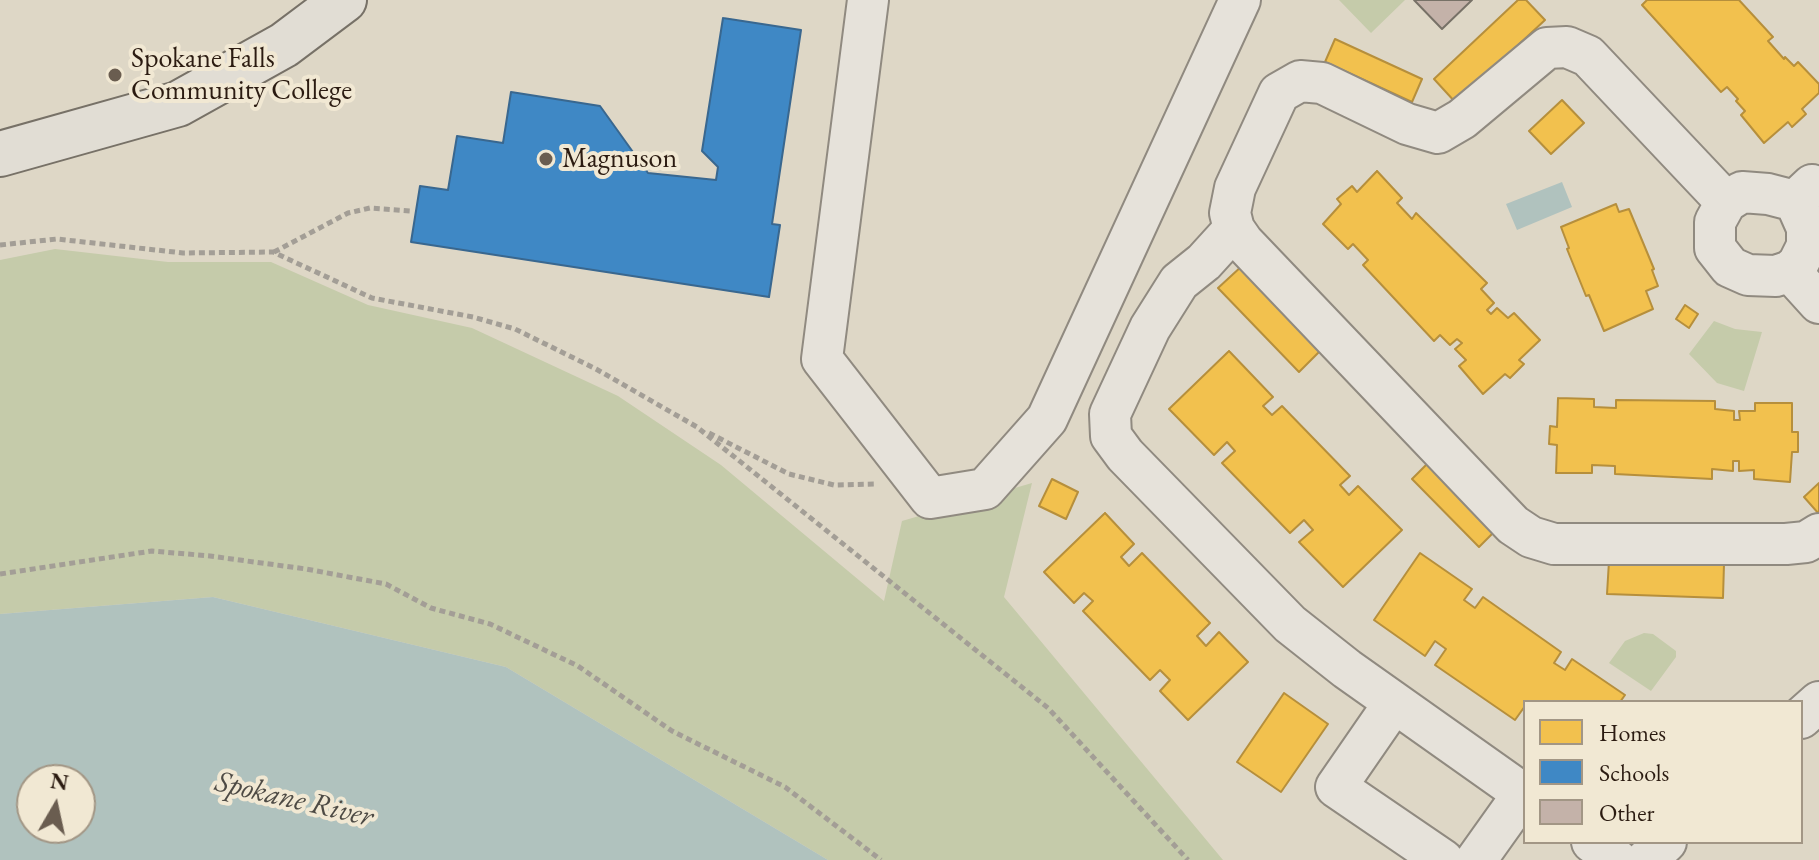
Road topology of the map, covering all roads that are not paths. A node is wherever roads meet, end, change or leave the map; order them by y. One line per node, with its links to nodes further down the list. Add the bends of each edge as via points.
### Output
1 (344, 0): 4 (main road, via 284,45 178,104)
2 (868, 0): 3 (street, via 822,359 930,498 985,489 1047,419)
3 (1240, 0)
4 (0, 154)
5 (1811, 182): 6 (street, via 1768,194 1742,192); 8 (street, via 1807,246)
6 (1726, 202): 7 (street, via 1588,56 1567,47 1547,48 1438,133 1407,124 1322,83 1300,81 1279,93 1235,188 1230,213); 8 (street, via 1715,222 1715,248 1730,267 1748,275)
7 (1234, 229): 10 (street, via 1502,514 1531,537 1554,544 1786,544); 12 (street, via 1179,282 1150,328 1110,414 1111,436 1290,624)
8 (1790, 271): 9 (street)
9 (1819, 303)
10 (1819, 534)
11 (1819, 702): 13 (street)
12 (1394, 703): 14 (street); 18 (street, via 1336,787)
13 (1803, 716)
14 (1523, 793)
15 (1523, 795): 19 (street)
16 (1595, 844): 20 (street)
17 (1664, 844): 21 (street)
18 (1443, 860)
19 (1476, 860)
20 (1617, 860)
21 (1646, 860)

